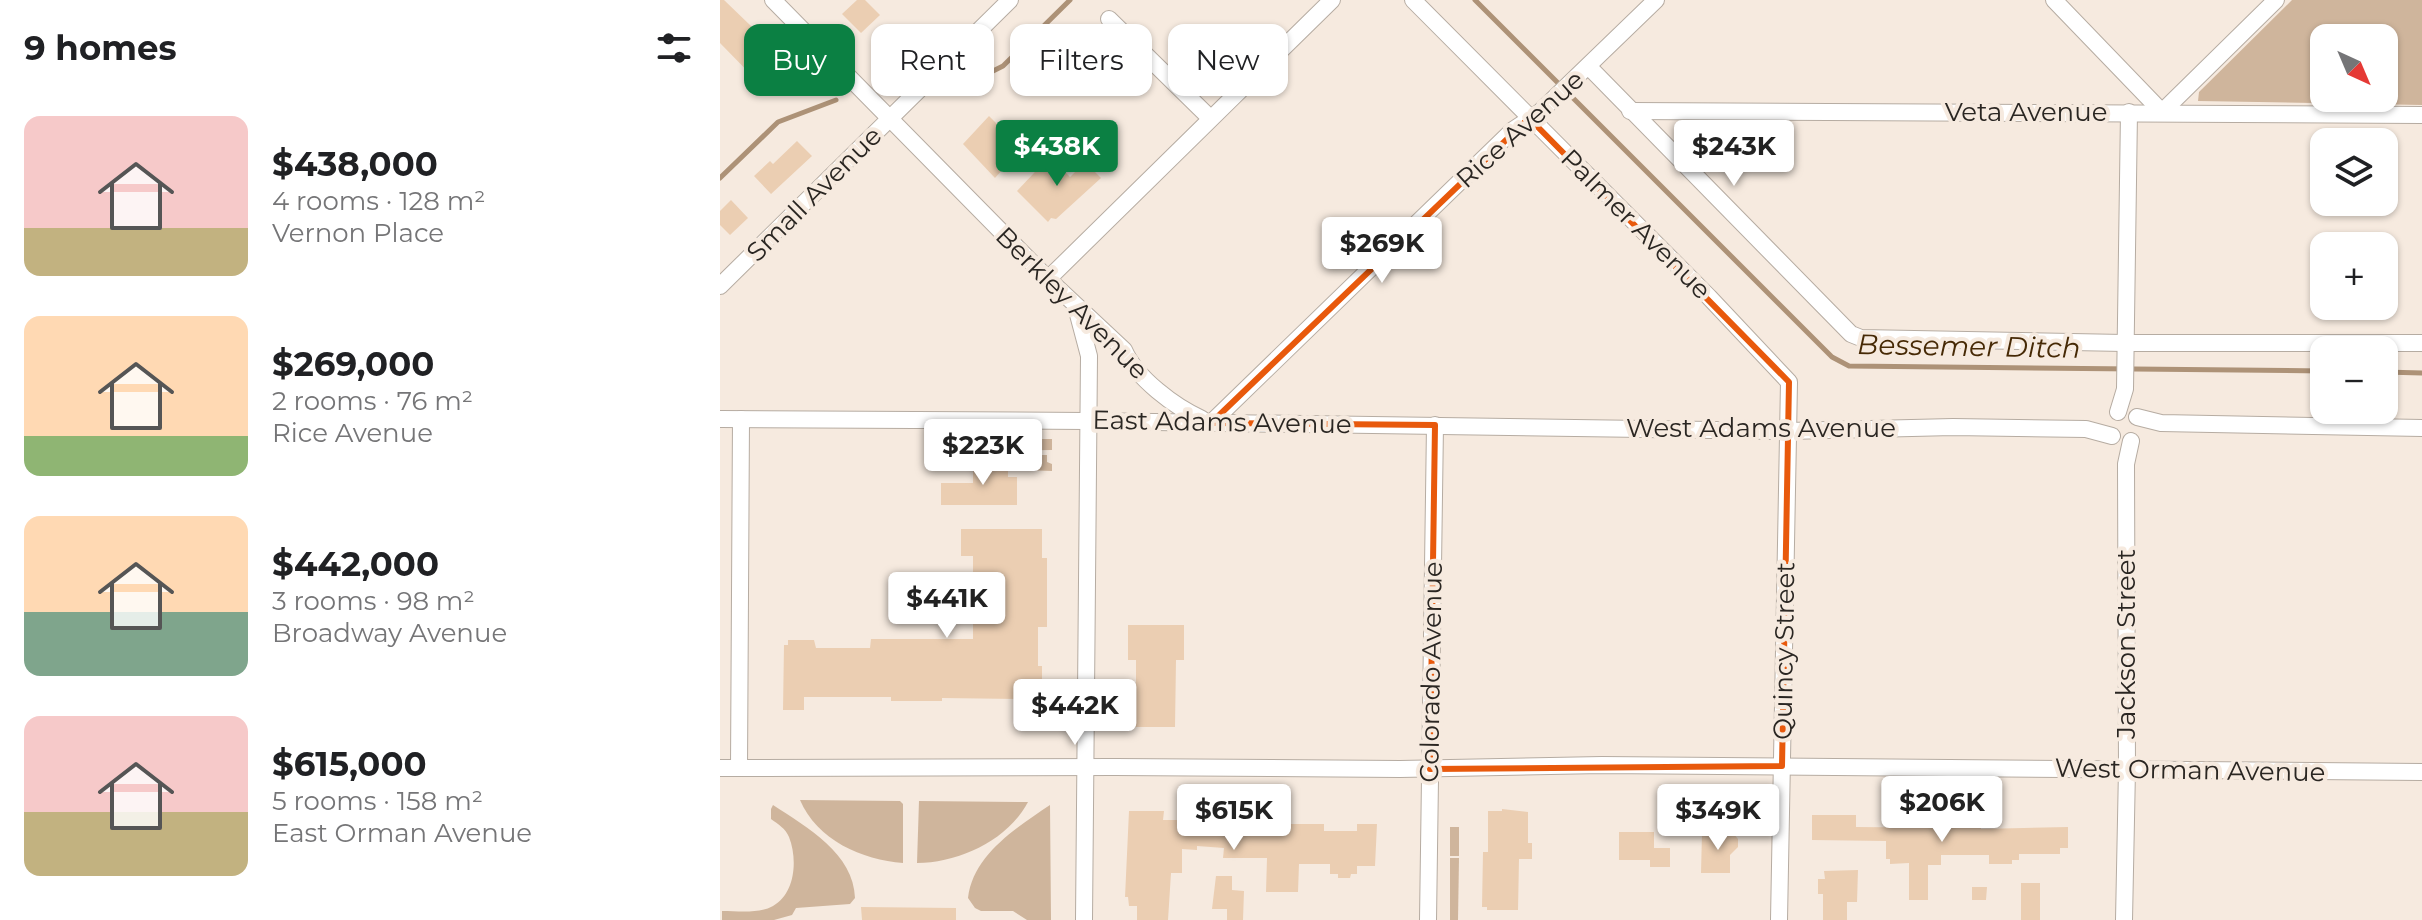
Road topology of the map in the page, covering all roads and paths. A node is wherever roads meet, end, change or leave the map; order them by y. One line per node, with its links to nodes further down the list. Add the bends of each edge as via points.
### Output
1 (773, 0): 16 (street, Berkley Avenue)
2 (1010, 0): 16 (street, Small Avenue)
3 (1332, 0): 14 (street)
4 (1413, 0): 15 (street, Palmer Avenue)
5 (1656, 0): 9 (street, Rice Avenue)
6 (2054, 0): 12 (street)
7 (2276, 0): 12 (street)
8 (1109, 19): 14 (street)
9 (1589, 67): 10 (street); 15 (street, Rice Avenue)
10 (1630, 111): 11 (street, Veta Avenue); 21 (street, via 1851,334)
11 (2129, 112): 12 (street, Veta Avenue); 21 (street, Jackson Street)
12 (2162, 112): 13 (street, Veta Avenue)
13 (2422, 115)
14 (1210, 118): 17 (street)
15 (1529, 118): 25 (street, Rice Avenue); 29 (street, Palmer Avenue, via 1789,382)
16 (890, 119): 17 (street, Berkley Avenue); 18 (street, Small Avenue)
17 (1048, 279): 19 (street, Berkley Avenue)
18 (720, 286)
19 (1076, 307): 24 (street, via 1089,356); 25 (street, Berkley Avenue, via 1175,406)
20 (2422, 343): 21 (street)
21 (2124, 350): 27 (street, Jackson Street)
22 (720, 419): 23 (street, East Adams Avenue)
23 (741, 419): 24 (street, East Adams Avenue); 33 (street)
24 (1087, 421): 25 (street, East Adams Avenue); 31 (street)
25 (1211, 423): 26 (street, East Adams Avenue)
26 (1435, 425): 29 (street, West Adams Avenue); 34 (street, Colorado Avenue)
27 (2124, 426): 28 (street, West Adams Avenue); 29 (street, West Adams Avenue); 35 (street, Jackson Street)
28 (2422, 428)
29 (1788, 431): 30 (street, Quincy Street)
30 (1782, 766): 34 (street, West Orman Avenue); 35 (street, West Orman Avenue); 39 (street, Quincy Street)
31 (1086, 767): 33 (street, West Orman Avenue); 34 (street, West Orman Avenue); 37 (street)
32 (720, 768): 33 (street, West Orman Avenue)
33 (739, 768)
34 (1430, 769): 38 (street, Colorado Avenue)
35 (2127, 769): 36 (street, West Orman Avenue); 40 (street, Jackson Street)
36 (2422, 772)
37 (1084, 920)
38 (1428, 920)
39 (1779, 920)
40 (2124, 920)

